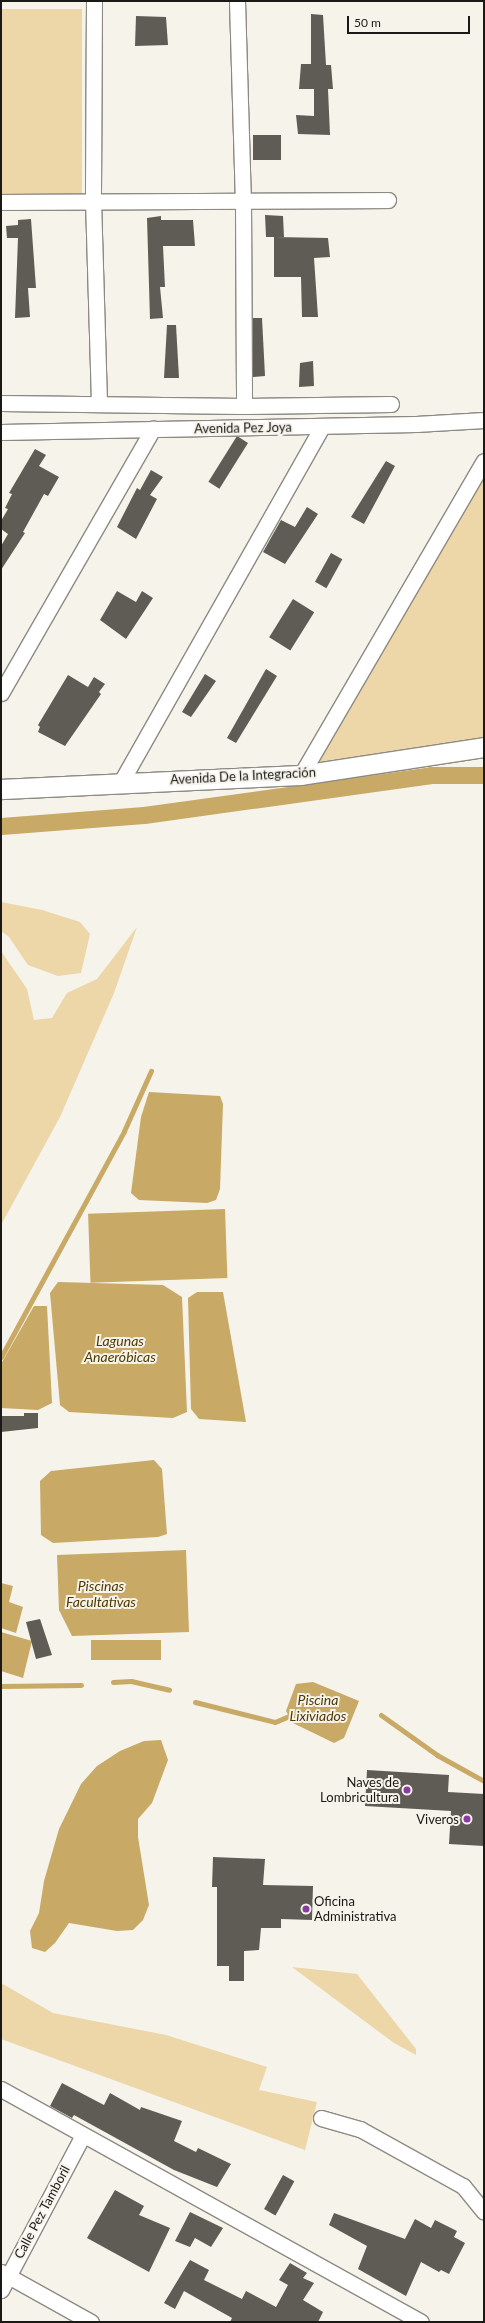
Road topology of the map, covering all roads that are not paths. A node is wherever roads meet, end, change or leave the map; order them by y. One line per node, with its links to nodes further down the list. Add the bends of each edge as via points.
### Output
1 (94, 1): 3 (street)
2 (237, 1): 6 (street)
3 (93, 200): 5 (street); 6 (street); 8 (street)
4 (388, 200): 6 (street)
5 (1, 202)
6 (243, 202): 10 (street)
7 (1, 404): 8 (street, Avenida Pez Joya)
8 (99, 404): 10 (street, Avenida Pez Joya)
9 (392, 404): 10 (street, Avenida Pez Joya)
10 (244, 406)
11 (484, 420): 12 (street, Avenida Pez Joya)
12 (322, 426): 13 (street, Avenida Pez Joya); 19 (street)
13 (152, 429): 14 (street, Avenida Pez Joya); 16 (street)
14 (1, 432)
15 (484, 461): 18 (street)
16 (1, 693)
17 (484, 747): 18 (street, Avenida De la Integración)
18 (301, 775): 19 (street, Avenida De la Integración)
19 (121, 782): 20 (street, Avenida De la Integración)
20 (1, 789)
21 (1, 2089): 23 (street)
22 (321, 2118): 24 (street, via 360,2130 463,2186)
23 (83, 2134): 25 (street, Calle Pez Tamboril); 28 (street)
24 (484, 2212)
25 (5, 2274): 26 (street, Calle Pez Tamboril); 27 (street)
26 (1, 2290)
27 (91, 2322)
28 (422, 2322)

